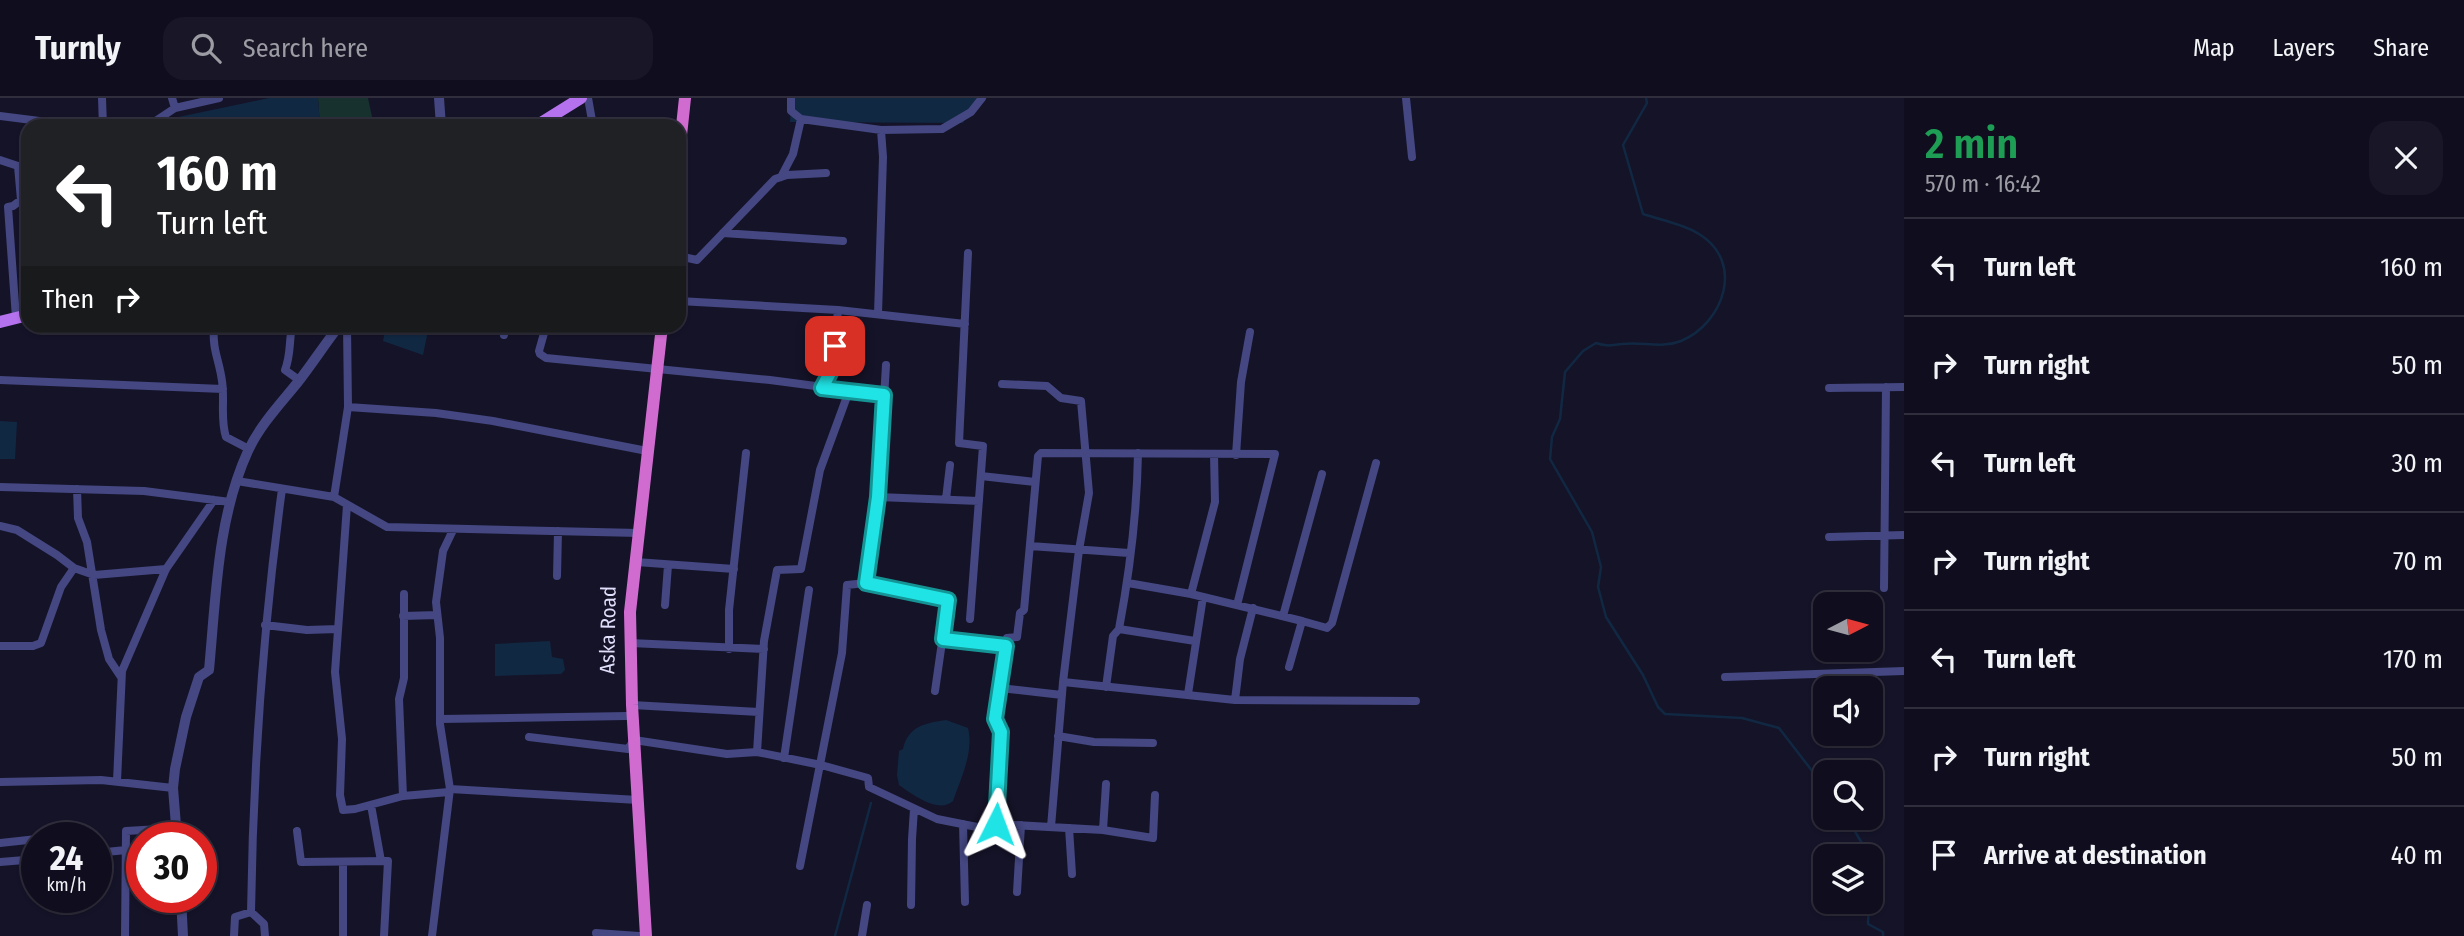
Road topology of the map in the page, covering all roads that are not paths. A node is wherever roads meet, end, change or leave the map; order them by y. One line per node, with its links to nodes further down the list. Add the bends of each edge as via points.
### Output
1 (102, 98): 15 (street)
2 (172, 98): 12 (street)
3 (219, 98): 12 (street)
4 (439, 98): 17 (street)
5 (581, 98): 18 (main road)
6 (588, 98): 19 (street)
7 (678, 98): 20 (highway)
8 (685, 98): 21 (highway)
9 (792, 98): 22 (street, via 791,111)
10 (982, 98): 23 (street, via 971,112 942,129)
11 (1406, 98): 24 (street)
12 (175, 108): 16 (street)
13 (0, 116): 14 (street)
14 (24, 119)
15 (103, 119)
16 (158, 119)
17 (440, 119)
18 (547, 119)
19 (592, 119)
20 (676, 119)
21 (683, 119)
22 (801, 119): 23 (street); 27 (street, via 793,155)
23 (881, 130): 36 (street)
24 (1412, 158)
25 (0, 160): 28 (street, via 15,164 20,174 21,200)
26 (826, 173): 27 (street)
27 (781, 177): 29 (street)
28 (4, 208): 35 (street)
29 (723, 233): 30 (street); 32 (street, via 697,260)
30 (843, 241)
31 (968, 253): 39 (street)
32 (686, 258)
33 (686, 300): 34 (street)
34 (838, 310): 36 (street); 55 (street, via 832,369)
35 (21, 311)
36 (878, 314): 39 (street)
37 (21, 317): 38 (main road)
38 (0, 322)
39 (965, 324): 71 (street, via 959,443 983,446)
40 (1250, 332): 67 (street)
41 (214, 333): 57 (street)
42 (290, 333): 51 (street, via 285,370)
43 (334, 333): 51 (street)
44 (347, 333): 60 (street)
45 (544, 333): 49 (street, via 539,351 546,358)
46 (654, 333): 49 (highway, Aska Road)
47 (661, 333): 49 (highway)
48 (886, 365): 59 (street)
49 (654, 370): 55 (street); 62 (highway, Aska Road); 87 (highway)
50 (0, 380): 57 (street)
51 (299, 380): 61 (street)
52 (1002, 384): 64 (street, via 1047,386 1061,398 1081,401)
53 (1886, 387): 54 (street); 56 (street); 89 (street)
54 (1904, 387)
55 (822, 388): 58 (street)
56 (1829, 388)
57 (223, 390): 61 (street, via 226,437)
58 (849, 391): 59 (street); 125 (street, via 820,470 801,569 777,570)
59 (884, 395): 78 (street)
60 (348, 407): 62 (street, via 493,421); 77 (street)
61 (249, 449): 72 (street)
62 (642, 450): 87 (highway, Aska Road)
63 (746, 453): 98 (street)
64 (1085, 453): 65 (street); 73 (street, via 1041,453); 92 (street, via 1089,493)
65 (1138, 453): 66 (street); 93 (street, via 1137,509)
66 (1214, 454): 67 (street); 106 (street, via 1215,502)
67 (1236, 455): 109 (street, via 1275,454)
68 (1376, 463): 115 (street, via 1332,623 1327,628)
69 (950, 465): 79 (street)
70 (1322, 474): 113 (street)
71 (981, 477): 73 (street); 81 (street)
72 (237, 481): 76 (street); 82 (street)
73 (1035, 482): 91 (street)
74 (0, 486): 75 (street)
75 (77, 489): 80 (street); 99 (street)
76 (282, 489): 77 (street); 116 (street)
77 (334, 497): 83 (street)
78 (878, 497): 79 (street); 101 (street)
79 (946, 499): 81 (street)
80 (214, 500): 82 (street); 97 (street)
81 (979, 500): 114 (street)
82 (230, 502): 151 (street, via 209,670 199,677 186,717)
83 (347, 505): 85 (street, via 387,527); 117 (street)
84 (0, 526): 96 (street, via 18,530)
85 (453, 530): 86 (street); 111 (street, via 443,551)
86 (558, 531): 87 (street); 100 (street)
87 (636, 533): 94 (highway); 138 (highway, Aska Road, via 624,616)
88 (1904, 535): 89 (street)
89 (1885, 536): 90 (street); 103 (street)
90 (1829, 537)
91 (1030, 546): 92 (street); 123 (street, via 1024,610 1017,637 1007,638)
92 (1079, 550): 93 (street); 130 (street)
93 (1129, 553): 102 (street)
94 (636, 562): 95 (street); 121 (highway)
95 (668, 565): 98 (street); 108 (street)
96 (74, 568): 99 (street); 122 (street, via 61,587 41,643)
97 (166, 569): 99 (street); 128 (street)
98 (734, 569): 124 (street)
99 (90, 574): 128 (street, via 109,659)
100 (557, 576)
101 (866, 583): 119 (street, via 948,600); 147 (street, via 847,585 842,653)
102 (1128, 583): 106 (street); 118 (street)
103 (1884, 588)
104 (809, 590): 146 (street)
105 (404, 594): 112 (street)
106 (1191, 594): 107 (street)
107 (1203, 597): 109 (street); 120 (street)
108 (665, 605)
109 (1237, 605): 110 (street)
110 (1253, 608): 113 (street); 136 (street)
111 (437, 615): 112 (street); 140 (street)
112 (404, 616): 154 (street, via 404,678 399,699)
113 (1283, 616): 115 (street)
114 (970, 620)
115 (1302, 621): 126 (street)
116 (265, 625): 117 (street); 179 (street)
117 (338, 629): 156 (street, via 335,672 342,739 340,795 343,810)
118 (1119, 629): 120 (street); 131 (street, via 1113,636)
119 (943, 639): 123 (street); 133 (street)
120 (1195, 641): 134 (street)
121 (630, 643): 124 (street); 138 (highway)
122 (0, 646)
123 (1006, 646): 132 (street)
124 (729, 649): 125 (street)
125 (764, 649): 139 (street)
126 (1289, 667)
127 (1904, 671): 129 (street)
128 (121, 677): 148 (street)
129 (1725, 677)
130 (1063, 682): 131 (street); 135 (street)
131 (1106, 687): 134 (street)
132 (1000, 688): 135 (street); 160 (street, via 995,719 1001,732)
133 (936, 691)
134 (1188, 694): 136 (street)
135 (1062, 695): 141 (street)
136 (1235, 700): 137 (street)
137 (1416, 701)
138 (629, 710): 139 (street); 140 (street); 144 (highway, Aska Road)
139 (759, 712): 145 (street)
140 (440, 719): 152 (street)
141 (1058, 736): 143 (street); 162 (street)
142 (529, 737): 144 (street)
143 (1153, 743)
144 (631, 745): 145 (street, via 727,754); 155 (highway, Aska Road)
145 (757, 752): 146 (street)
146 (784, 758): 147 (street)
147 (821, 765): 157 (street, via 868,778 869,788); 172 (street)
148 (117, 781): 149 (street); 151 (street)
149 (0, 782)
150 (1107, 784): 164 (street)
151 (173, 788): 158 (street)
152 (450, 791): 154 (street); 155 (street); 188 (street)
153 (1155, 795): 164 (street, via 1153,838)
154 (403, 796): 156 (street)
155 (635, 800): 189 (highway, Aska Road); 190 (highway)
156 (371, 805): 170 (street)
157 (914, 809): 159 (street); 178 (street)
158 (176, 822)
159 (963, 824): 160 (street); 176 (street)
160 (996, 824): 161 (street)
161 (1021, 825): 162 (street); 174 (street)
162 (1051, 827): 163 (street)
163 (1069, 828): 164 (street); 173 (street)
164 (1104, 830)
165 (297, 831): 171 (street, via 301,862)
166 (21, 839): 167 (street)
167 (0, 843)
168 (21, 860): 169 (street)
169 (0, 862)
170 (381, 862): 171 (street); 187 (street, via 388,861)
171 (343, 863): 186 (street)
172 (800, 866)
173 (1072, 874)
174 (1017, 892)
175 (126, 893): 182 (street)
176 (965, 902)
177 (867, 905): 191 (street)
178 (912, 905)
179 (251, 912): 184 (street, via 235,917); 185 (street, via 264,924)
180 (182, 913): 183 (street)
181 (596, 933): 189 (street)
182 (125, 936)
183 (183, 936)
184 (234, 936)
185 (265, 936)
186 (343, 936)
187 (384, 936)
188 (432, 936)
189 (639, 936)
190 (646, 936)
191 (863, 936)

